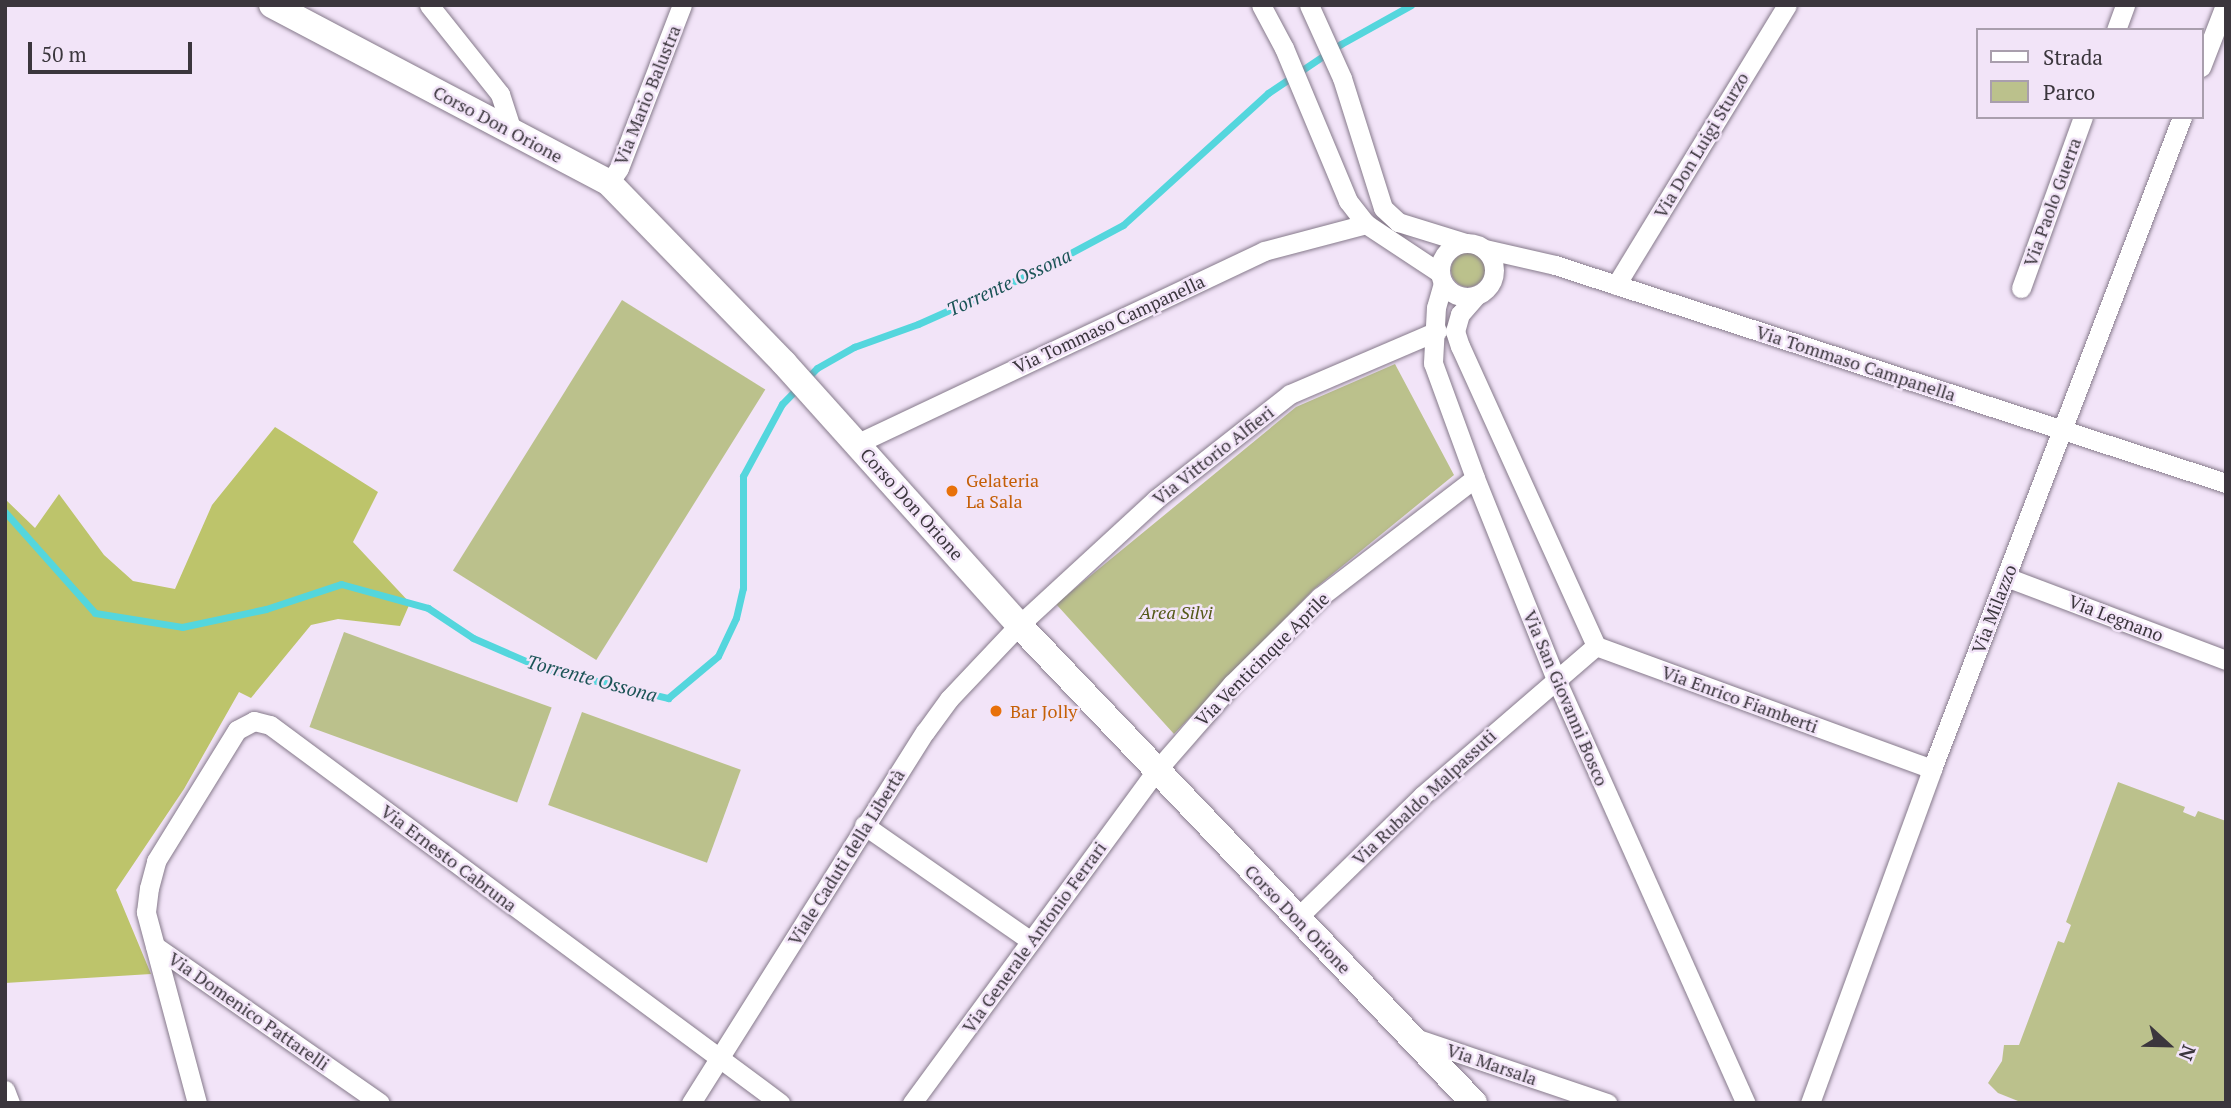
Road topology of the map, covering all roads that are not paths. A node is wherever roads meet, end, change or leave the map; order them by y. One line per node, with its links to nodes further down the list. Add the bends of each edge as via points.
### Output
1 (272, 5): 13 (street, Corso Don Orione)
2 (429, 5): 13 (street, via 500,94)
3 (682, 5): 14 (street, Via Mario Balustra, via 619,168)
4 (1261, 5): 15 (street, via 1284,48 1348,201)
5 (1309, 5): 16 (street, Via Tommaso Campanella, via 1342,78 1383,208 1398,222)
6 (1787, 5): 18 (street, Via Don Luigi Sturzo)
7 (2125, 5): 9 (street)
8 (2225, 5): 10 (street)
9 (2117, 28)
10 (2203, 62)
11 (2082, 119): 19 (street, Via Paolo Guerra)
12 (2181, 119): 22 (street, Via Milazzo)
13 (512, 130): 14 (street, Corso Don Orione)
14 (609, 183): 23 (street, Corso Don Orione)
15 (1366, 224): 17 (street); 23 (street, Via Tommaso Campanella, via 1264,251)
16 (1475, 246): 17 (street, via 1447,252); 18 (street, Via Tommaso Campanella, via 1504,250); 20 (street, via 1493,261 1494,275 1488,289)
17 (1442, 278): 20 (street, via 1451,292); 21 (street, Via San Giovanni Bosco)
18 (1616, 285): 22 (street, Via Tommaso Campanella)
19 (2021, 288)
20 (1475, 297): 28 (street, via 1458,323 1460,346)
21 (1437, 331): 24 (street, Via San Giovanni Bosco, via 1433,363); 27 (street, Via Vittorio Alfieri, via 1290,394 1156,499)
22 (2062, 430): 25 (street, Via Tommaso Campanella); 26 (street, Via Milazzo)
23 (858, 443): 27 (street, Corso Don Orione)
24 (1475, 478): 30 (street, Via San Giovanni Bosco); 32 (street, Via Venticinque Aprile, via 1320,597 1232,684)
25 (2226, 483)
26 (2006, 577): 29 (street, Via Legnano); 31 (street, Via Milazzo)
27 (1019, 625): 32 (street, Corso Don Orione); 33 (street, Viale Caduti della Libertà, via 949,699)
28 (1596, 646): 30 (street); 31 (street, Via Enrico Fiamberti)
29 (2226, 660)
30 (1555, 677): 35 (street, Via Rubaldo Malpassuti, via 1422,796); 49 (street, Via San Giovanni Bosco)
31 (1932, 769): 50 (street, Via Milazzo)
32 (1156, 771): 35 (street, Corso Don Orione); 36 (street, Via Generale Antonio Ferrari)
33 (864, 825): 36 (street); 39 (street, Viale Caduti della Libertà)
34 (156, 861): 37 (street, Via Domenico Pattarelli, via 146,912); 39 (street, Via Ernesto Cabruna, via 237,730 254,722 270,725)
35 (1296, 919): 38 (street, Corso Don Orione)
36 (1031, 941): 46 (street, Via Generale Antonio Ferrari)
37 (155, 946): 42 (street); 43 (street, Via Domenico Pattarelli)
38 (1418, 1039): 47 (street, Corso Don Orione); 48 (street, Via Marsala)
39 (720, 1058): 44 (street, Viale Caduti della Libertà); 45 (street, Via Ernesto Cabruna)
40 (5, 1090): 41 (street)
41 (10, 1103)
42 (197, 1103)
43 (380, 1103)
44 (691, 1103)
45 (780, 1103)
46 (912, 1103)
47 (1474, 1103)
48 (1607, 1103)
49 (1745, 1103)
50 (1810, 1103)

